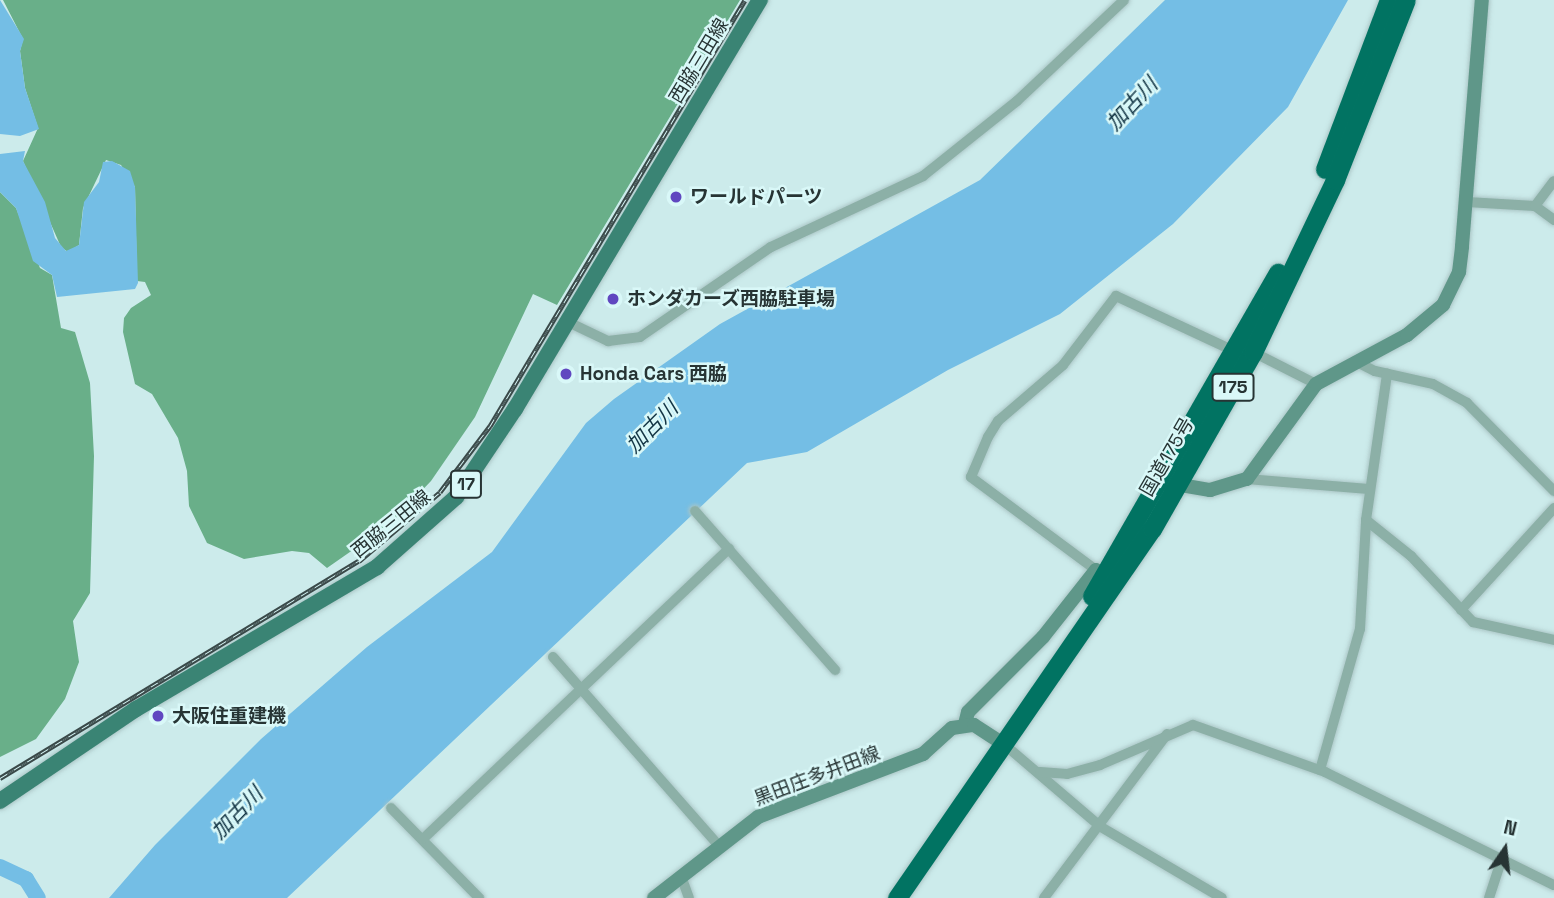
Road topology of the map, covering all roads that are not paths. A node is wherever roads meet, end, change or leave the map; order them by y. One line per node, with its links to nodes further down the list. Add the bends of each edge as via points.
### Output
1 (760, 0): 10 (main road, 西脇三田線 / 17)
2 (1124, 0): 10 (street, via 1017,100 923,176 771,247 640,337 608,341)
3 (1389, 0): 11 (highway, 国道175号 / 175, via 1315,194)
4 (1406, 0): 11 (highway, 国道175号 / 175, via 1335,180)
5 (1482, 0): 7 (street)
6 (1554, 181): 8 (street)
7 (1466, 202): 8 (street); 12 (street, via 1459,272 1443,306 1407,335)
8 (1535, 206): 9 (street)
9 (1554, 220)
10 (566, 321): 34 (main road, 西脇三田線 / 17, via 479,466 419,533 377,567 136,709)
11 (1245, 352): 14 (street); 16 (highway, 国道175号 / 175); 23 (street, via 1116,296 1063,365 998,421 971,477)
12 (1355, 361): 13 (street); 14 (street)
13 (1387, 374): 17 (street); 18 (street, via 1433,384 1467,403)
14 (1317, 384): 15 (street)
15 (1247, 479): 16 (street, via 1210,490); 17 (street)
16 (1169, 483): 23 (highway, 国道175号 / 175); 31 (highway, 国道175号 / 175, via 1152,529)
17 (1369, 489): 21 (street)
18 (1554, 491)
19 (1554, 508): 24 (street)
20 (695, 511): 22 (street)
21 (1366, 520): 24 (street, via 1410,556); 32 (street, via 1360,629)
22 (729, 549): 27 (street); 28 (street)
23 (1100, 573): 29 (street, 黒田庄多井田線, via 968,712); 31 (highway, 国道175号 / 175)
24 (1461, 610): 25 (street, via 1473,622)
25 (1554, 640)
26 (553, 657): 28 (street)
27 (835, 670)
28 (580, 690): 37 (street); 38 (street)
29 (965, 724): 31 (street); 38 (street, 黒田庄多井田線, via 952,728 923,754 758,817)
30 (1167, 734): 32 (street, via 1194,725); 33 (street, via 1100,765 1067,774); 36 (street)
31 (1000, 742): 33 (street); 45 (highway, 国道175号 / 175); 46 (highway, 国道175号 / 175)
32 (1320, 770): 39 (street)
33 (1040, 772): 36 (street)
34 (0, 801)
35 (391, 808): 37 (street)
36 (1101, 827): 47 (street); 48 (street)
37 (423, 839): 42 (street)
38 (719, 846): 40 (street, 黒田庄多井田線)
39 (1501, 862): 41 (street); 49 (street)
40 (681, 876): 43 (street, 黒田庄多井田線); 44 (street)
41 (1554, 885)
42 (479, 898)
43 (654, 898)
44 (689, 898)
45 (881, 898)
46 (897, 898)
47 (1044, 898)
48 (1222, 898)
49 (1489, 898)

